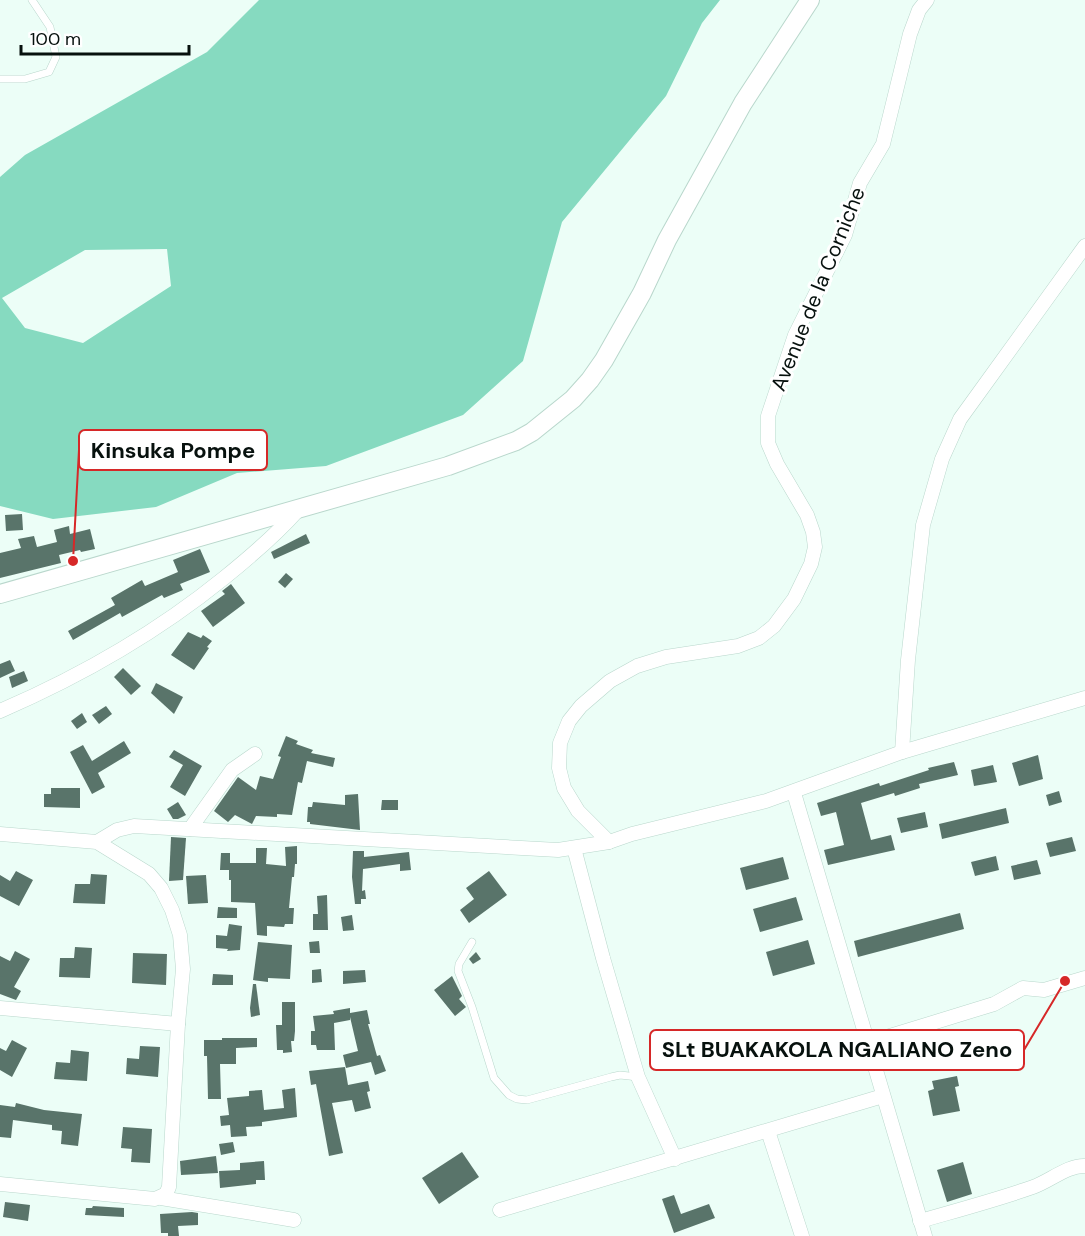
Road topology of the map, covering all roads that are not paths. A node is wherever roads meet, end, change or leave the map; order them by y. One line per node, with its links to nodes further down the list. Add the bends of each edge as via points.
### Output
1 (32, 0): 4 (lane, via 50,27 56,57 49,72 25,79)
2 (810, 0): 6 (main road, via 743,103 604,360 573,399 532,432 499,448)
3 (927, 0): 16 (street, Avenue de la Corniche, via 910,34 883,144 860,183 844,235 795,335 768,416 768,443 813,532 811,564 794,600 759,638 738,646 666,657 637,666 610,681 569,721 560,743 559,768 564,788 578,811)
4 (0, 79)
5 (1083, 251): 10 (street, via 960,419 942,459 923,525)
6 (298, 510): 7 (main road); 9 (street, via 260,549 156,630 50,690)
7 (0, 594)
8 (1085, 698): 10 (street)
9 (0, 711)
10 (902, 752): 12 (street)
11 (255, 754): 13 (street, via 232,770)
12 (794, 793): 16 (street); 22 (street)
13 (190, 829): 15 (street, via 134,826 117,830); 17 (street)
14 (0, 834): 15 (street)
15 (98, 842): 21 (street, via 149,874 172,910 183,954)
16 (609, 842): 17 (street)
17 (574, 848): 23 (street)
18 (472, 942): 23 (lane, via 459,964 459,977 494,1078 509,1095 527,1100 620,1075)
19 (1085, 978): 22 (street, via 1044,990 1023,988 994,1004)
20 (0, 1008): 21 (street)
21 (178, 1023): 29 (street, via 169,1187)
22 (867, 1043): 24 (street)
23 (638, 1077): 26 (street)
24 (883, 1096): 25 (street); 32 (street)
25 (768, 1131): 26 (street); 33 (street)
26 (675, 1160): 30 (street)
27 (1085, 1166): 32 (street, via 1074,1167 1029,1188)
28 (0, 1184): 29 (street)
29 (161, 1198): 31 (street)
30 (500, 1210)
31 (294, 1220)
32 (920, 1221): 34 (street)
33 (802, 1236)
34 (925, 1236)

